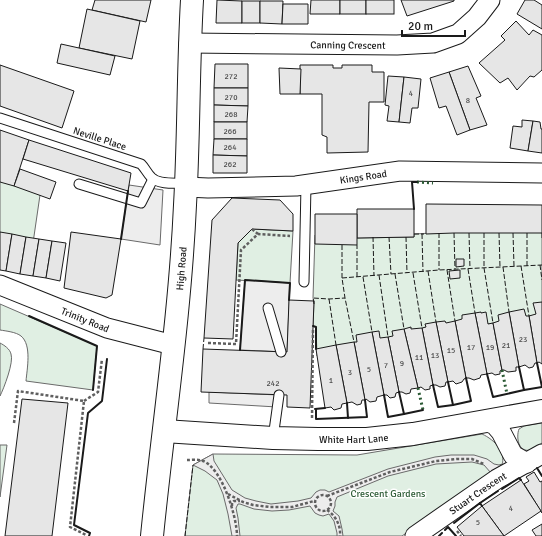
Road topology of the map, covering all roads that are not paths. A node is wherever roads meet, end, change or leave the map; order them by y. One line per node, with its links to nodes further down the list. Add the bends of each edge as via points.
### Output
1 (192, 0): 3 (main road, High Road)
2 (490, 0): 3 (street, Canning Crescent, via 477,17 458,34 433,43)
3 (189, 43): 8 (main road, High Road)
4 (0, 118): 6 (lane, Neville Place, via 141,164)
5 (542, 173): 9 (street, Kings Road, via 400,170)
6 (153, 179): 7 (lane, via 142,203); 8 (lane, via 158,182)
7 (79, 184)
8 (186, 185): 9 (street, Kings Road); 13 (main road, High Road)
9 (306, 185): 10 (lane)
10 (304, 282)
11 (0, 285): 13 (street, Trinity Road, via 106,328)
12 (268, 308): 14 (lane)
13 (173, 345): 18 (main road, High Road)
14 (281, 352)
15 (279, 395): 19 (lane, via 281,413)
16 (542, 411): 17 (main road, White Hart Lane)
17 (499, 423): 19 (main road, White Hart Lane, via 367,439); 20 (street)
18 (164, 431): 19 (main road, White Hart Lane); 21 (main road, High Road)
19 (273, 438)
20 (523, 461): 22 (street, Stuart Crescent)
21 (152, 536)
22 (415, 536)

